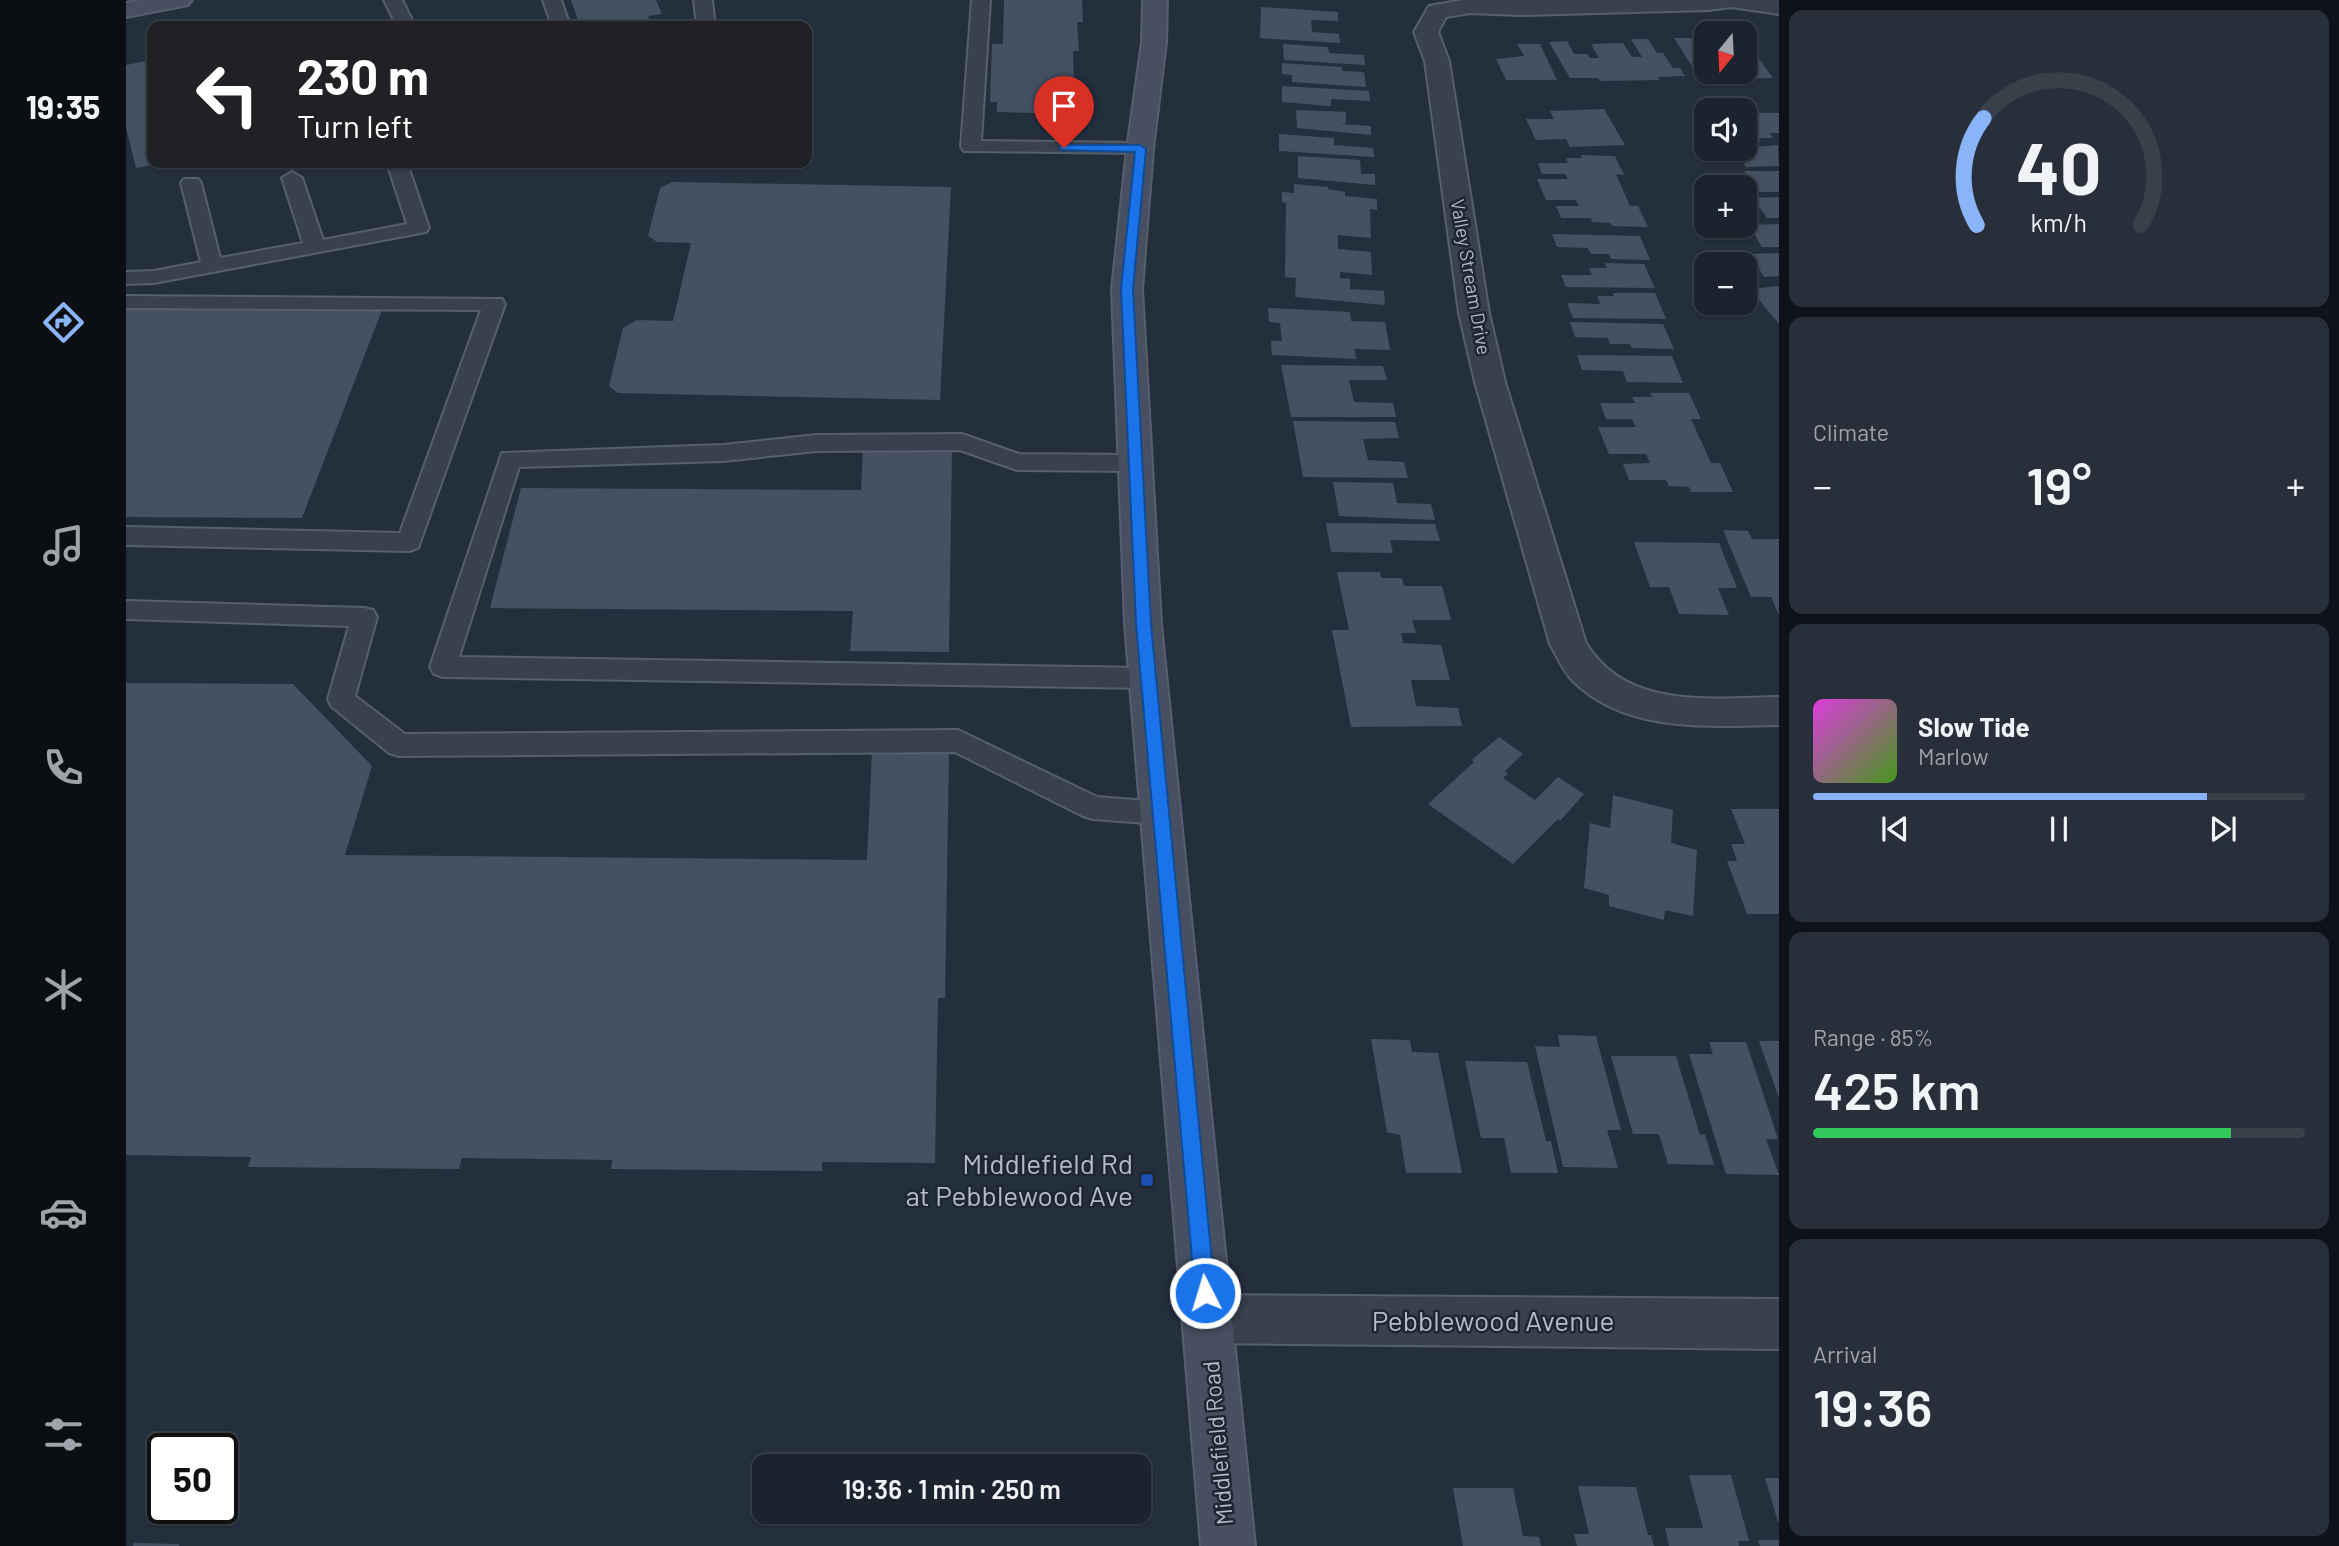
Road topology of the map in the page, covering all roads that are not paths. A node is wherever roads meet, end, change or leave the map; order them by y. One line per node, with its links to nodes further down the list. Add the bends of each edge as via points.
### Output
1 (180, 0): 8 (main road)
2 (393, 0): 9 (lane)
3 (552, 0): 10 (lane)
4 (703, 0): 11 (lane)
5 (981, 0): 12 (lane, via 971,146)
6 (1155, 0): 12 (main road, Middlefield Road)
7 (1779, 7): 24 (street, Valley Stream Drive, via 1731,0 1470,6 1437,11 1426,32 1437,61 1474,313 1568,644 1585,670 1626,700 1668,710)
8 (126, 10)
9 (404, 21)
10 (559, 21)
11 (705, 21)
12 (1140, 149): 20 (main road, Middlefield Road, via 1127,289)
13 (399, 168): 16 (lane, via 419,228)
14 (292, 178): 16 (lane)
15 (191, 183): 17 (lane)
16 (316, 247): 17 (lane)
17 (212, 266): 18 (lane)
18 (126, 278)
19 (126, 302): 21 (lane, via 494,304 409,542)
20 (1136, 463): 23 (main road, Middlefield Road); 23 (lane, via 1017,462 962,442 817,443 723,453 510,459 443,667)
21 (126, 536)
22 (126, 610): 25 (lane, via 364,617 341,699 399,745 958,741 1093,808)
23 (1148, 678): 25 (main road, Middlefield Road)
24 (1779, 711)
25 (1160, 813): 26 (main road, Middlefield Road)
26 (1207, 1319): 27 (street, Pebblewood Avenue); 28 (main road, Middlefield Road)
27 (1779, 1324)
28 (1228, 1546)

